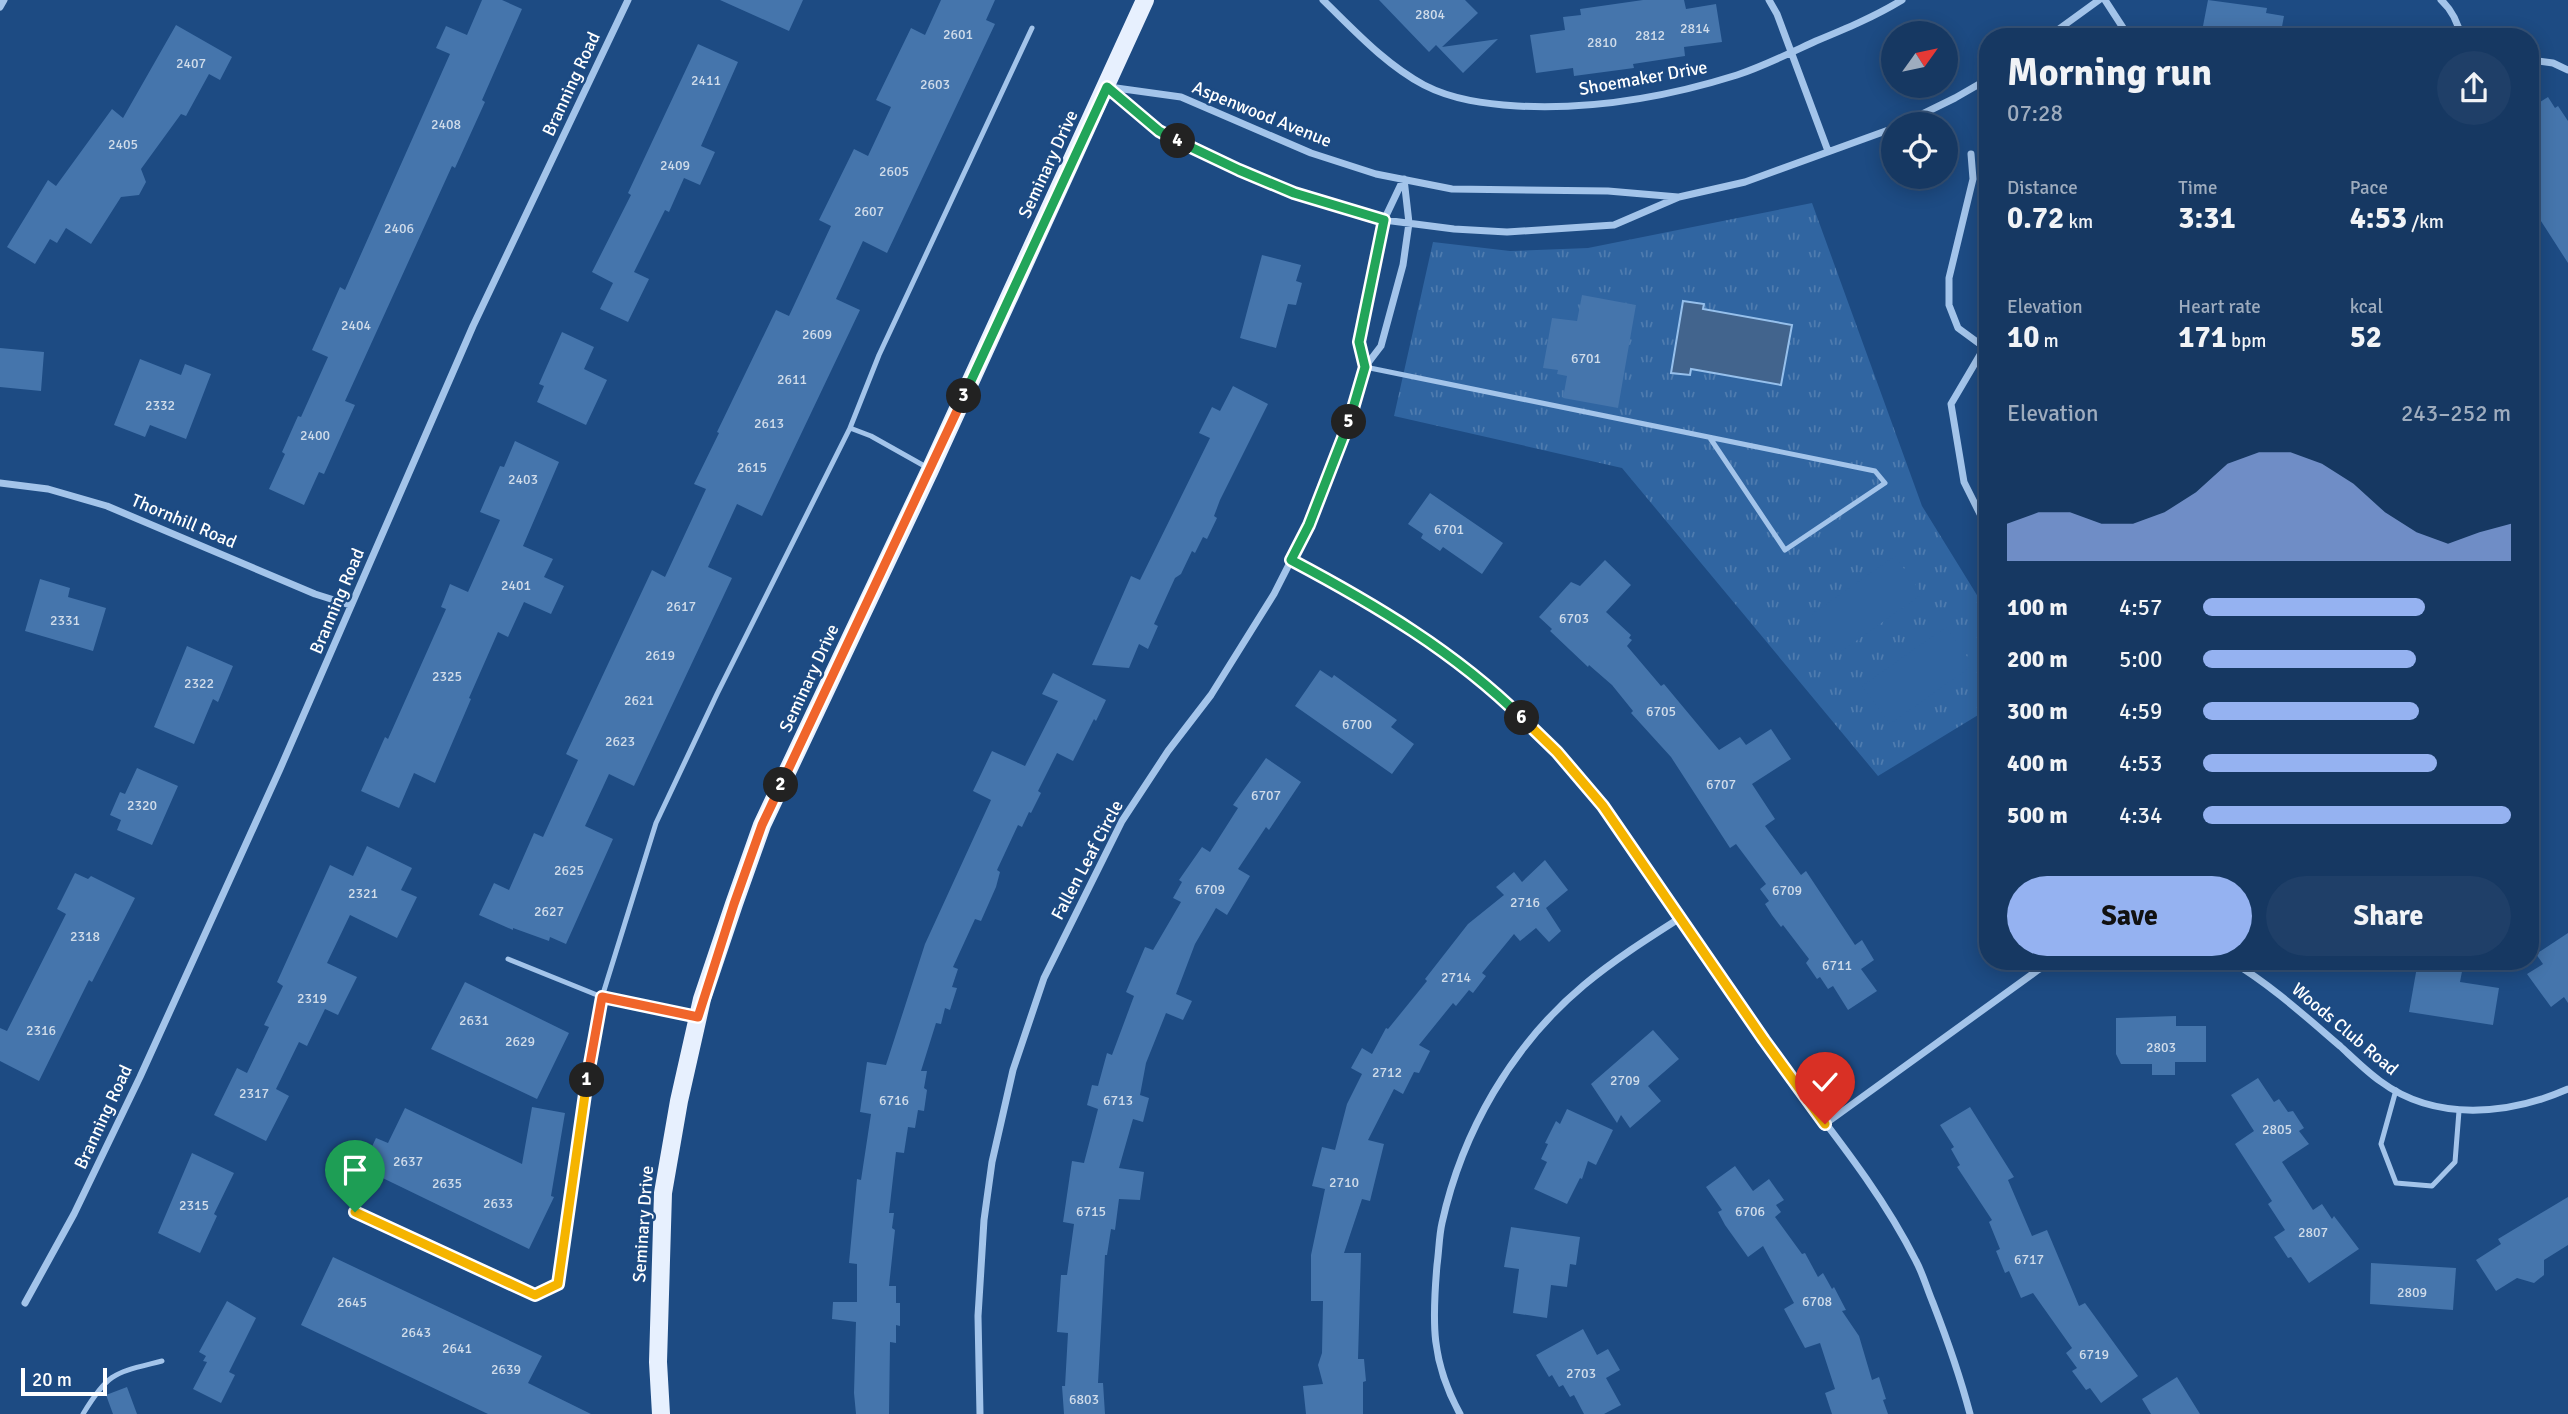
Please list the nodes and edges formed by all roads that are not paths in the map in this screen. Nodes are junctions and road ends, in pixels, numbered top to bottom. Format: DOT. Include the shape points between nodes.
graph roads {
  1 [pos="4,0"];
  2 [pos="628,0"];
  3 [pos="1146,0"];
  4 [pos="1323,0"];
  5 [pos="1769,0"];
  6 [pos="1902,0"];
  7 [pos="2098,0"];
  8 [pos="2105,0"];
  9 [pos="2441,0"];
  10 [pos="0,7"];
  11 [pos="1032,28"];
  12 [pos="2060,28"];
  13 [pos="2123,28"];
  14 [pos="2458,28"];
  15 [pos="1791,52"];
  16 [pos="2539,61"];
  17 [pos="2568,70"];
  18 [pos="1979,84"];
  19 [pos="1107,87"];
  20 [pos="1926,112"];
  21 [pos="1881,133"];
  22 [pos="1828,151"];
  23 [pos="1972,154"];
  24 [pos="1404,179"];
  25 [pos="1679,197"];
  26 [pos="1384,220"];
  27 [pos="1409,223"];
  28 [pos="1979,344"];
  29 [pos="1979,360"];
  30 [pos="1365,367"];
  31 [pos="850,428"];
  32 [pos="1710,438"];
  33 [pos="930,470"];
  34 [pos="0,483"];
  35 [pos="1979,512"];
  36 [pos="1291,560"];
  37 [pos="350,605"];
  38 [pos="1680,918"];
  39 [pos="508,959"];
  40 [pos="2038,970"];
  41 [pos="2246,970"];
  42 [pos="602,997"];
  43 [pos="698,1017"];
  44 [pos="2568,1089"];
  45 [pos="2396,1090"];
  46 [pos="2459,1111"];
  47 [pos="1825,1124"];
  48 [pos="355,1212"];
  49 [pos="25,1303"];
  50 [pos="162,1361"];
  51 [pos="83,1414"];
  52 [pos="661,1414"];
  53 [pos="979,1414"];
  54 [pos="1460,1414"];
  55 [pos="1970,1414"];
  1 -- 10 [label="street"];
  2 -- 37 [label="street, Branning Road" via="473,326"];
  3 -- 19 [label="main road, Seminary Drive"];
  4 -- 15 [label="street, Shoemaker Drive" via="1391,65 1426,86 1493,104 1604,104 1690,88 1740,74"];
  5 -- 15 [label="street"];
  6 -- 15 [label="street, Shoemaker Drive"];
  7 -- 12 [label="street"];
  8 -- 13 [label="street"];
  9 -- 14 [label="street"];
  11 -- 31 [label="lane" via="879,355"];
  15 -- 22 [label="street"];
  16 -- 17 [label="street"];
  18 -- 20 [label="street"];
  19 -- 24 [label="street, Aspenwood Avenue" via="1181,97 1311,153"];
  19 -- 26 [label="street, Aspenwood Avenue" via="1159,131 1239,170 1294,193"];
  19 -- 33 [label="main road, Seminary Drive"];
  21 -- 22 [label="street, Aspenwood Avenue"];
  22 -- 25 [label="street, Aspenwood Avenue" via="1745,182"];
  23 -- 28 [label="street" via="1973,179 1949,278 1949,305 1958,328"];
  24 -- 25 [label="street, Aspenwood Avenue" via="1452,189"];
  24 -- 26 [label="street, Fallen Leaf Circle"];
  24 -- 27 [label="street, Fallen Leaf Circle"];
  25 -- 27 [label="street, Aspenwood Avenue" via="1614,225 1507,232"];
  26 -- 27 [label="street, Aspenwood Avenue"];
  26 -- 30 [label="street, Fallen Leaf Circle" via="1359,342"];
  27 -- 30 [label="street, Fallen Leaf Circle" via="1381,346"];
  29 -- 35 [label="street" via="1951,404 1964,482"];
  30 -- 32 [label="lane"];
  30 -- 36 [label="street, Fallen Leaf Circle" via="1349,422"];
  31 -- 33 [label="lane"];
  31 -- 42 [label="lane" via="656,822"];
  32 -- 32 [label="lane" via="1875,471 1885,484 1785,550"];
  33 -- 43 [label="main road, Seminary Drive" via="762,825"];
  34 -- 37 [label="street, Thornhill Road" via="48,489 107,506"];
  36 -- 38 [label="street" via="1398,621 1507,703 1603,806"];
  36 -- 53 [label="street, Fallen Leaf Circle" via="1211,695 1122,821 1045,978 1013,1070 992,1162 978,1316"];
  37 -- 49 [label="street, Branning Road" via="281,769 74,1214"];
  38 -- 47 [label="street"];
  38 -- 54 [label="street" via="1610,964 1556,1010 1502,1077 1479,1118 1441,1224 1433,1315 1437,1359"];
  39 -- 42 [label="lane"];
  40 -- 47 [label="street"];
  41 -- 45 [label="street, Woods Club Road"];
  42 -- 43 [label="lane"];
  42 -- 48 [label="lane" via="558,1284 535,1295"];
  43 -- 52 [label="main road, Seminary Drive" via="663,1193"];
  44 -- 46 [label="street, Woods Club Road" via="2522,1106"];
  45 -- 46 [label="street, Woods Club Road"];
  45 -- 46 [label="lane" via="2381,1144 2396,1183 2432,1186 2455,1161"];
  47 -- 55 [label="street" via="1894,1220 1917,1263 1957,1365"];
  50 -- 51 [label="lane" via="117,1373 99,1387"];
}
